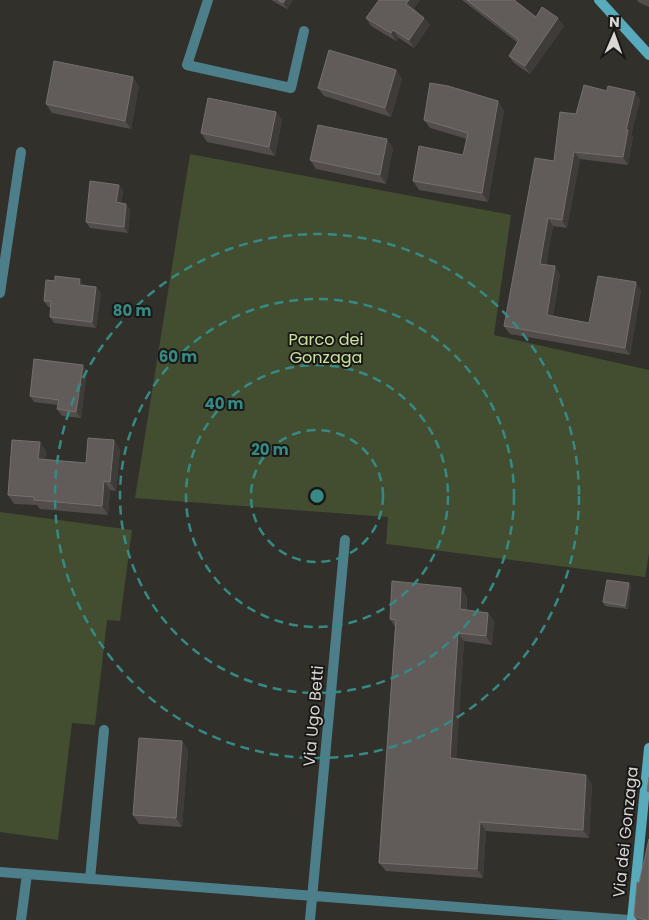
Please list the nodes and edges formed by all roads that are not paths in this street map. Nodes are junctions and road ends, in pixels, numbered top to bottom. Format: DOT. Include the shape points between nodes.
graph roads {
  1 [pos="208,0"];
  2 [pos="599,0"];
  3 [pos="304,32"];
  4 [pos="649,56"];
  5 [pos="21,152"];
  6 [pos="0,293"];
  7 [pos="345,540"];
  8 [pos="104,730"];
  9 [pos="649,748"];
  10 [pos="0,872"];
  11 [pos="27,874"];
  12 [pos="90,879"];
  13 [pos="312,896"];
  14 [pos="21,920"];
  15 [pos="310,920"];
  16 [pos="630,920"];
  1 -- 3 [label="street" via="187,65 292,88"];
  2 -- 4 [label="main road"];
  5 -- 6 [label="street"];
  7 -- 13 [label="street, Via Ugo Betti"];
  8 -- 12 [label="street"];
  9 -- 16 [label="main road, Via dei Gonzaga"];
  10 -- 11 [label="street"];
  11 -- 12 [label="street"];
  11 -- 14 [label="street"];
  12 -- 13 [label="street"];
  13 -- 15 [label="street, Via Ugo Betti"];
  13 -- 16 [label="street"];
}
